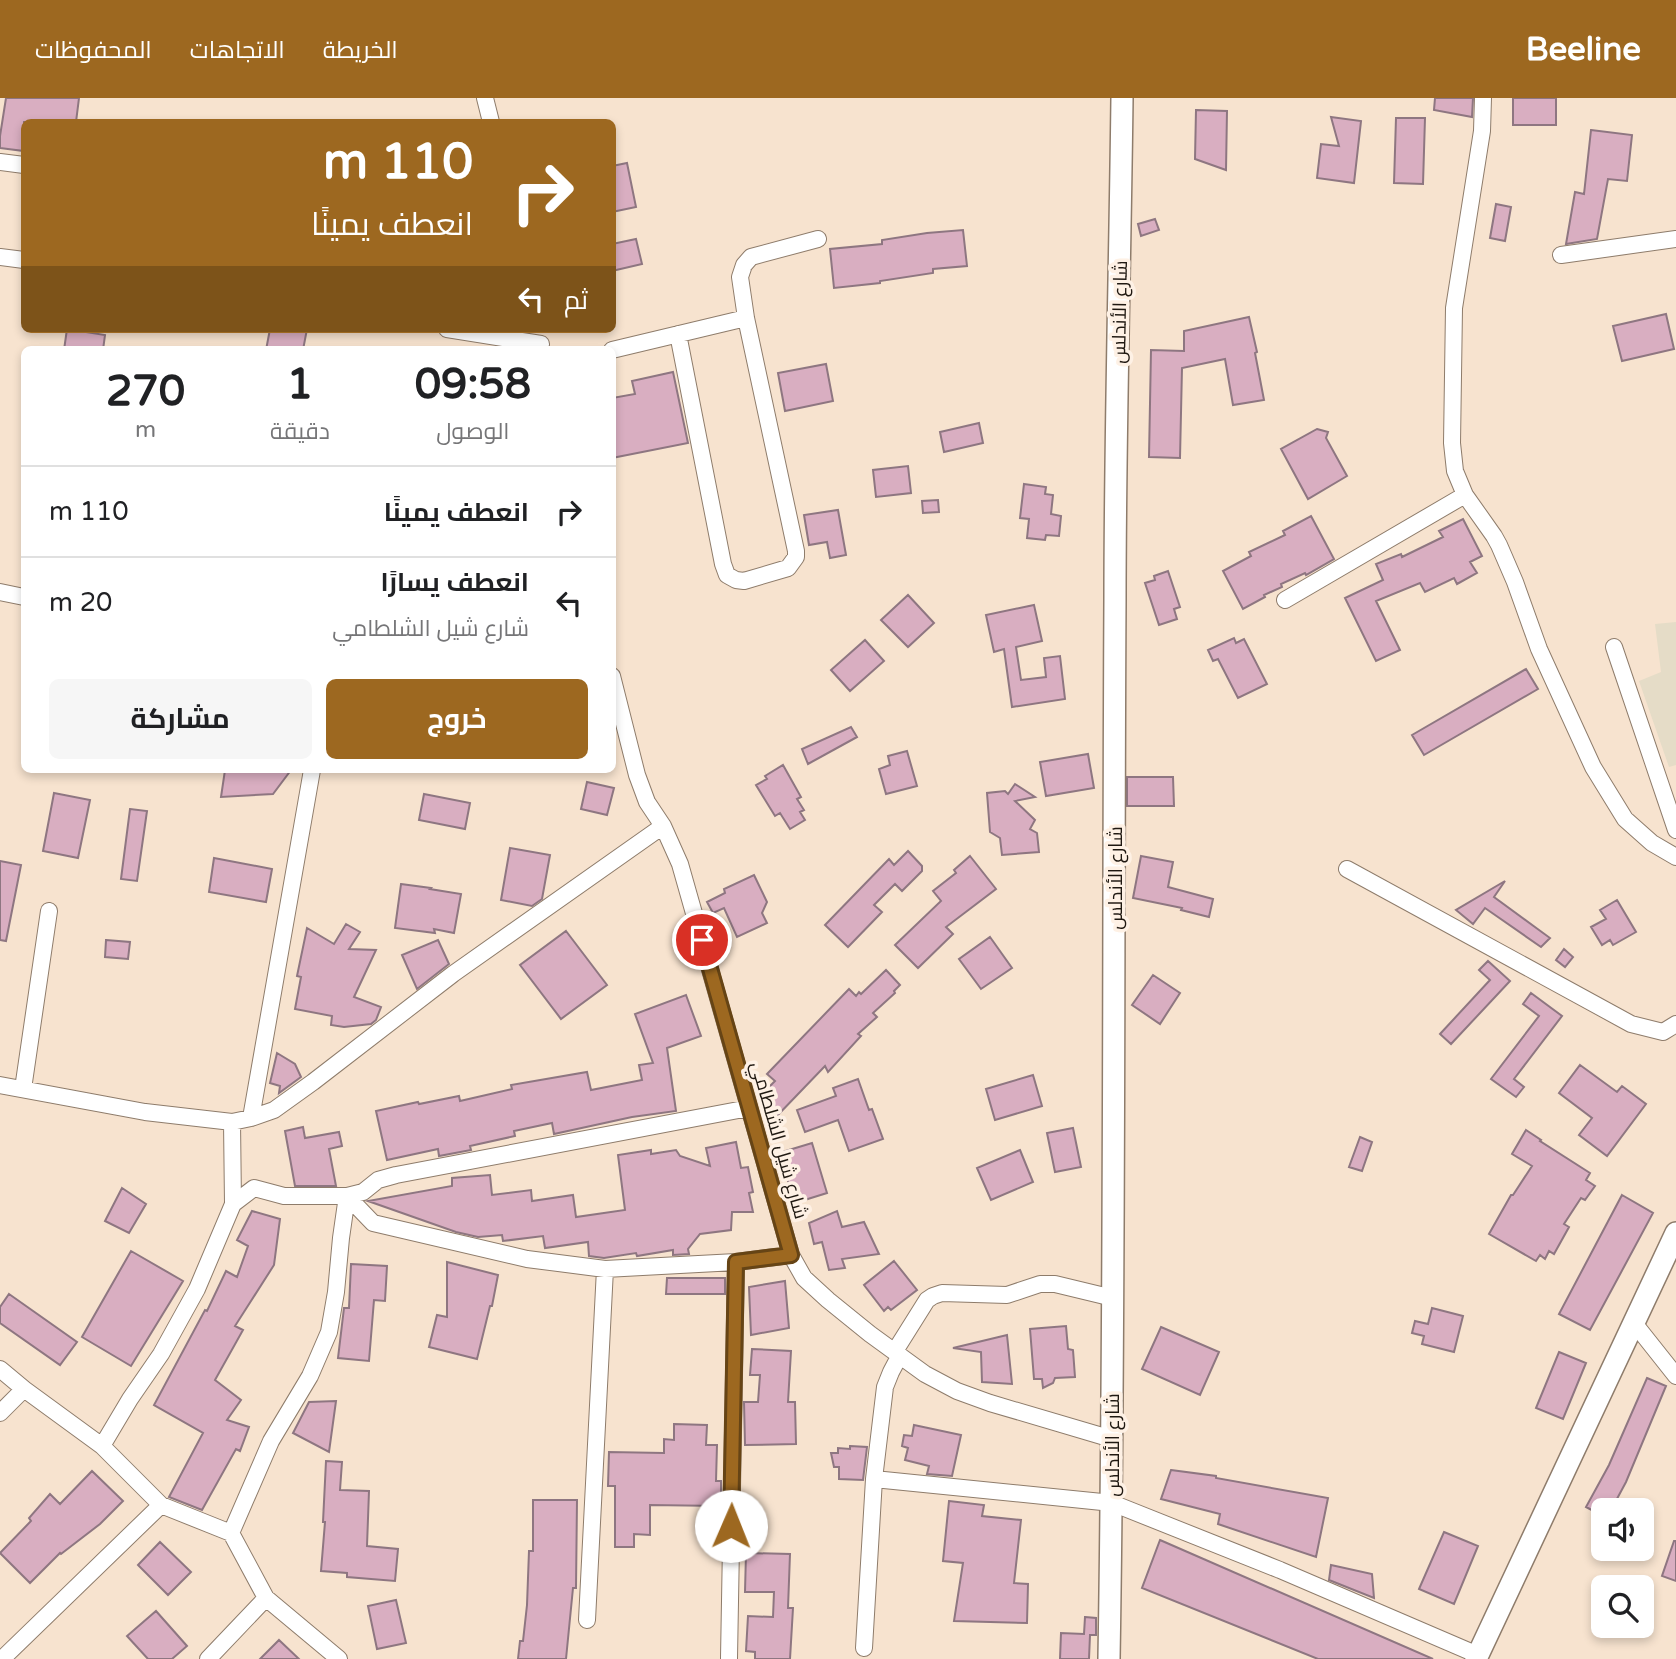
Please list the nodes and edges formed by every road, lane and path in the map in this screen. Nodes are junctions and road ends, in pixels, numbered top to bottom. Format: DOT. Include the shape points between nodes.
graph roads {
  1 [pos="485,98"];
  2 [pos="1122,98"];
  3 [pos="1483,98"];
  4 [pos="490,119"];
  5 [pos="0,162"];
  6 [pos="21,165"];
  7 [pos="818,239"];
  8 [pos="1676,239"];
  9 [pos="1561,255"];
  10 [pos="0,257"];
  11 [pos="21,260"];
  12 [pos="746,318"];
  13 [pos="478,333"];
  14 [pos="678,334"];
  15 [pos="540,341"];
  16 [pos="616,349"];
  17 [pos="1465,495"];
  18 [pos="0,592"];
  19 [pos="21,596"];
  20 [pos="1285,600"];
  21 [pos="1614,648"];
  22 [pos="616,706"];
  23 [pos="311,773"];
  24 [pos="663,826"];
  25 [pos="1676,830"];
  26 [pos="1676,857"];
  27 [pos="1347,869"];
  28 [pos="49,911"];
  29 [pos="1676,1024"];
  30 [pos="0,1085"];
  31 [pos="23,1089"];
  32 [pos="749,1108"];
  33 [pos="251,1118"];
  34 [pos="232,1122"];
  35 [pos="347,1196"];
  36 [pos="233,1204"];
  37 [pos="1676,1233"];
  38 [pos="791,1255"];
  39 [pos="736,1262"];
  40 [pos="605,1269"];
  41 [pos="1113,1298"];
  42 [pos="1634,1323"];
  43 [pos="898,1353"];
  44 [pos="0,1369"];
  45 [pos="1676,1376"];
  46 [pos="24,1389"];
  47 [pos="0,1413"];
  48 [pos="1112,1439"];
  49 [pos="102,1446"];
  50 [pos="874,1479"];
  51 [pos="1112,1503"];
  52 [pos="161,1505"];
  53 [pos="231,1533"];
  54 [pos="266,1598"];
  55 [pos="587,1620"];
  56 [pos="864,1648"];
  57 [pos="1477,1657"];
  58 [pos="729,1658"];
  59 [pos="2,1659"];
  60 [pos="208,1659"];
  61 [pos="339,1659"];
  62 [pos="1110,1659"];
  1 -- 4 [label="street"];
  2 -- 41 [label="main road, شارع الأندلس"];
  3 -- 17 [label="street" via="1453,324 1452,460"];
  5 -- 6 [label="street"];
  7 -- 12 [label="street" via="751,257 740,277"];
  8 -- 9 [label="street"];
  10 -- 11 [label="street"];
  12 -- 14 [label="street"];
  12 -- 14 [label="street" via="796,557 788,568 744,581 727,575 723,564"];
  13 -- 15 [label="street"];
  14 -- 16 [label="street"];
  17 -- 20 [label="street"];
  17 -- 26 [label="street" via="1499,545 1539,649 1593,767 1625,819"];
  18 -- 19 [label="street"];
  21 -- 25 [label="street"];
  22 -- 24 [label="street, شارع شيل الشلطامي" via="636,775"];
  23 -- 33 [label="street"];
  24 -- 32 [label="street, شارع شيل الشلطامي" via="680,864"];
  24 -- 33 [label="street" via="453,974 277,1108"];
  27 -- 29 [label="street" via="1631,1024 1663,1032"];
  28 -- 31 [label="street"];
  30 -- 31 [label="street"];
  31 -- 34 [label="street" via="145,1112"];
  32 -- 35 [label="street" via="396,1175"];
  32 -- 38 [label="street, شارع شيل الشلطامي"];
  33 -- 34 [label="street"];
  34 -- 36 [label="street"];
  35 -- 36 [label="street" via="284,1196 254,1188"];
  35 -- 40 [label="street" via="373,1223 527,1259"];
  35 -- 53 [label="street" via="329,1332 310,1376 271,1441"];
  36 -- 49 [label="street" via="197,1289"];
  37 -- 42 [label="main road"];
  38 -- 39 [label="street"];
  38 -- 43 [label="street, شارع شيل الشلطامي" via="804,1278"];
  39 -- 40 [label="street"];
  39 -- 58 [label="street"];
  40 -- 55 [label="street"];
  41 -- 43 [label="street" via="1055,1284 1007,1295 942,1293 927,1300"];
  41 -- 48 [label="main road, شارع الأندلس"];
  42 -- 45 [label="street"];
  42 -- 57 [label="main road"];
  43 -- 48 [label="street, شارع شيل الشلطامي" via="957,1391"];
  43 -- 50 [label="street" via="885,1388"];
  44 -- 46 [label="street"];
  46 -- 47 [label="street"];
  46 -- 49 [label="street"];
  48 -- 51 [label="main road, شارع الأندلس"];
  49 -- 52 [label="street"];
  50 -- 51 [label="street"];
  50 -- 56 [label="street"];
  51 -- 57 [label="street" via="1280,1570"];
  51 -- 62 [label="main road, شارع الأندلس"];
  52 -- 53 [label="street"];
  52 -- 59 [label="street"];
  53 -- 54 [label="street"];
  54 -- 60 [label="street"];
  54 -- 61 [label="street"];
}
